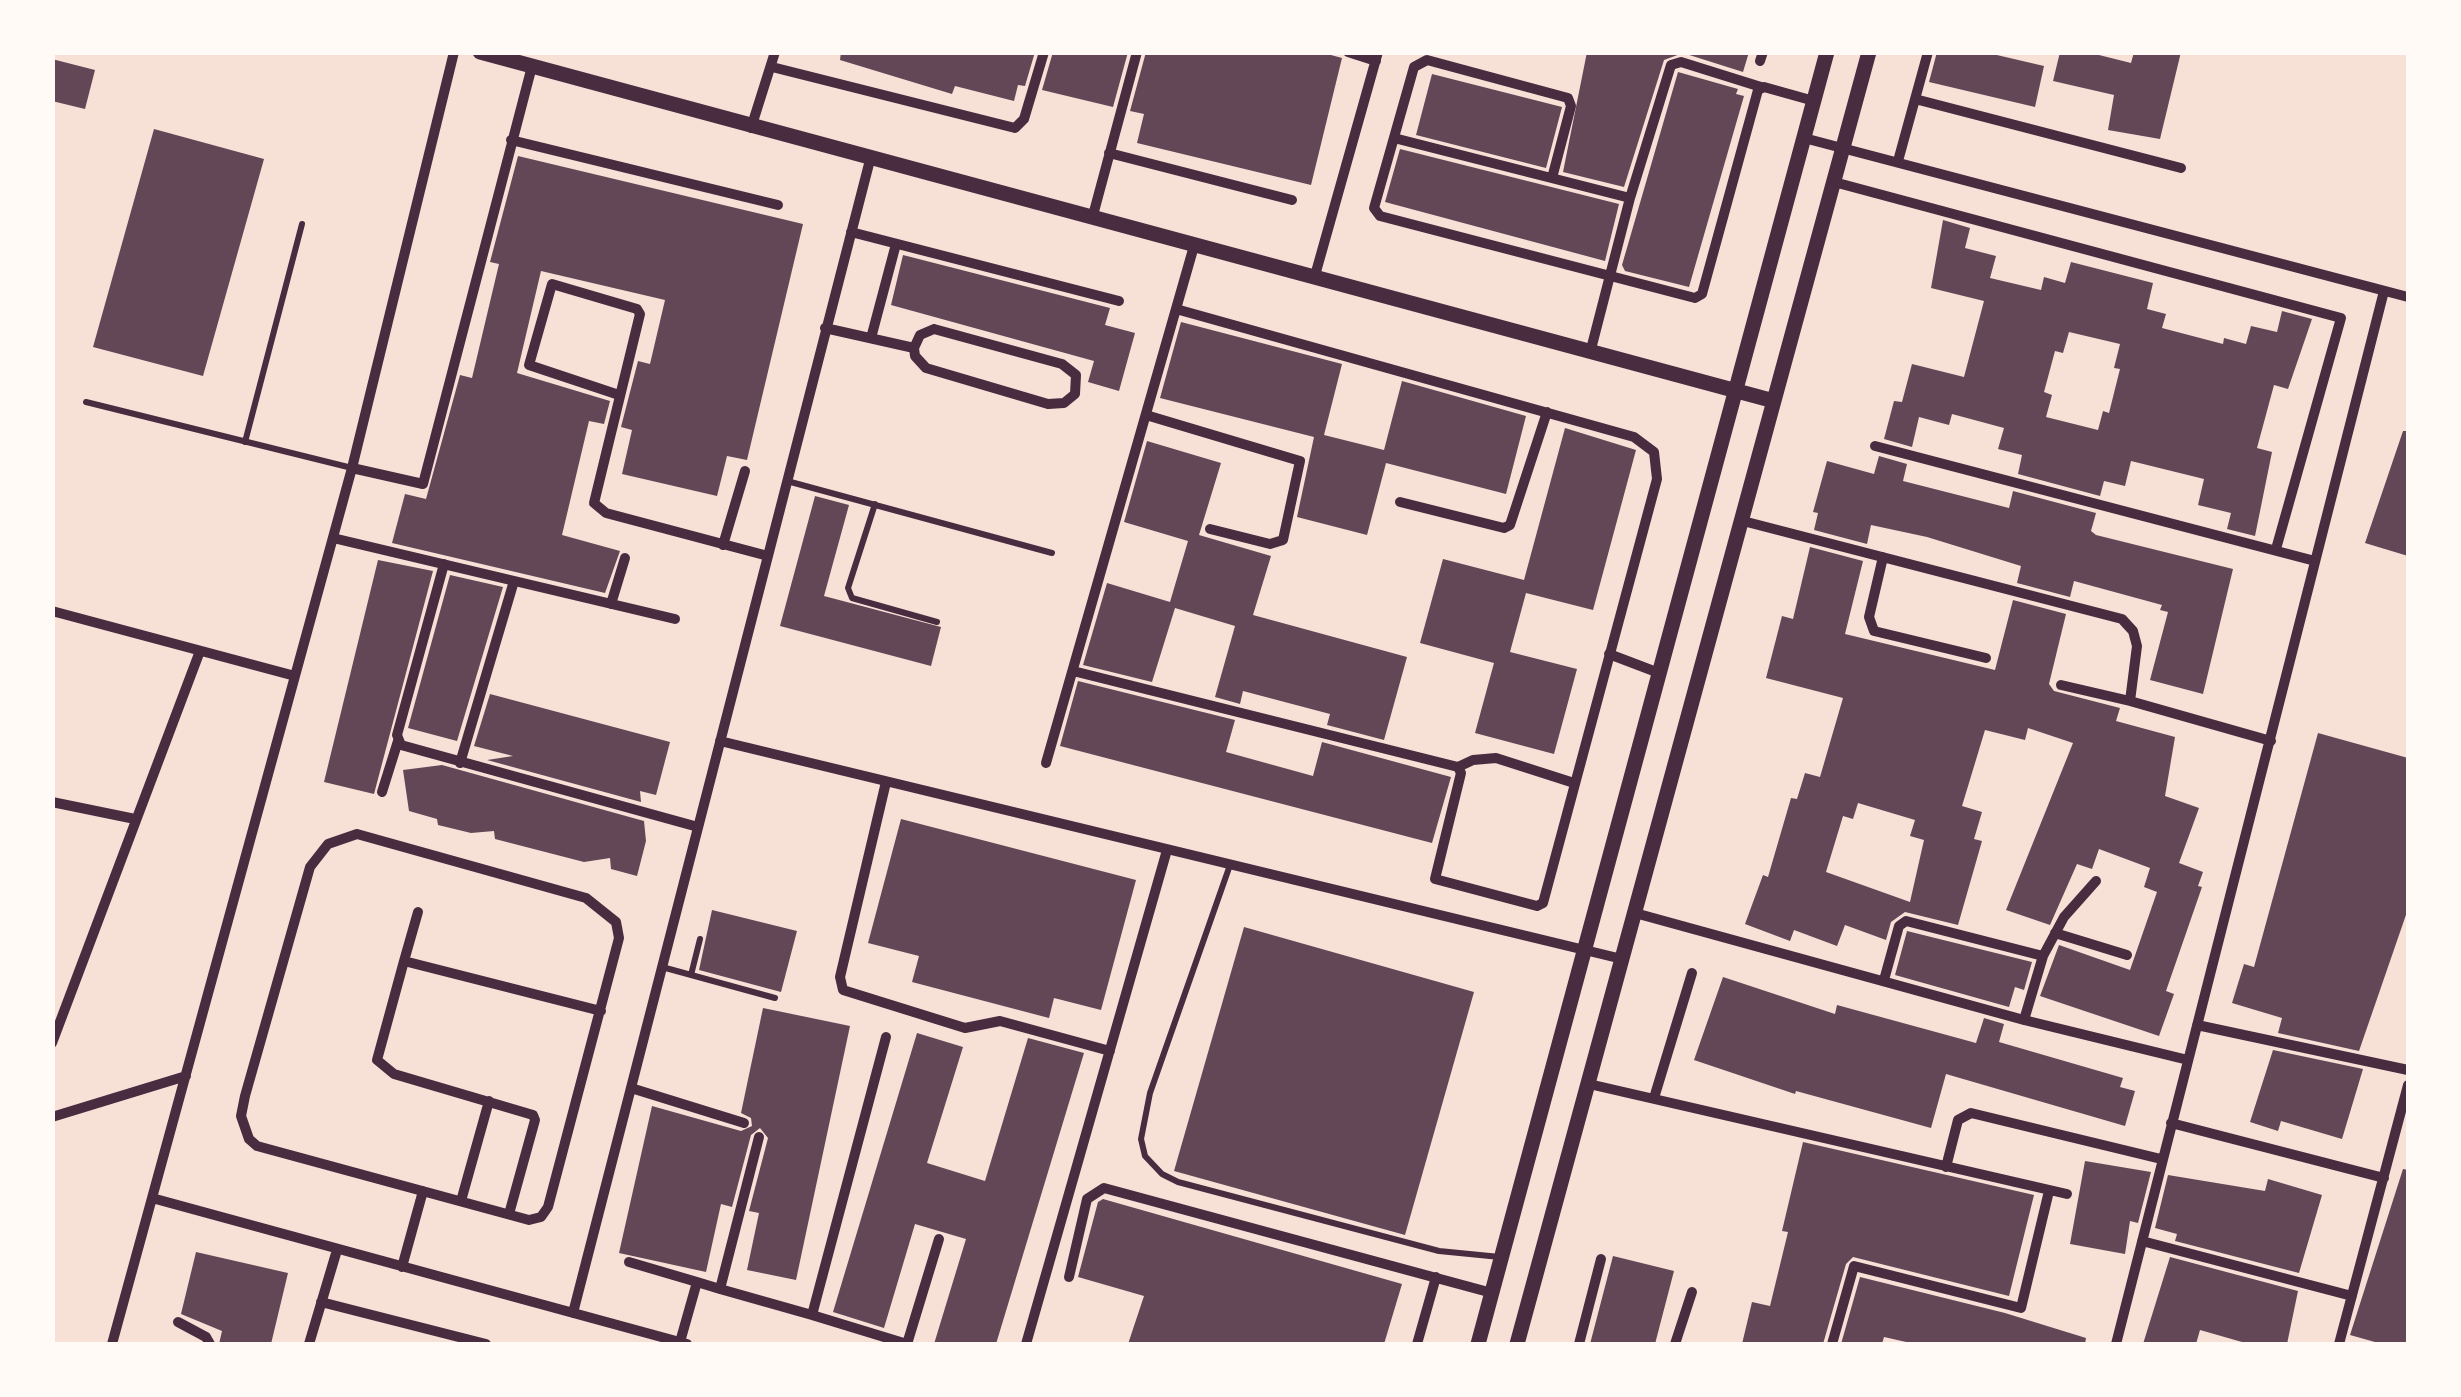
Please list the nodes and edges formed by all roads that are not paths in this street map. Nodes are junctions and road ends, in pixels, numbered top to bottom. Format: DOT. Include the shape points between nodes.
graph roads {
  1 [pos="454,52"];
  2 [pos="480,52"];
  3 [pos="1044,52"];
  4 [pos="1137,52"];
  5 [pos="1348,52"];
  6 [pos="1827,52"];
  7 [pos="1869,52"];
  8 [pos="1928,52"];
  9 [pos="772,53"];
  10 [pos="1377,56"];
  11 [pos="772,67"];
  12 [pos="531,70"];
  13 [pos="1761,88"];
  14 [pos="1915,99"];
  15 [pos="1814,101"];
  16 [pos="751,129"];
  17 [pos="1394,138"];
  18 [pos="1804,138"];
  19 [pos="511,140"];
  20 [pos="1843,148"];
  21 [pos="1108,153"];
  22 [pos="870,160"];
  23 [pos="1898,161"];
  24 [pos="2181,168"];
  25 [pos="1552,178"];
  26 [pos="1834,182"];
  27 [pos="1630,198"];
  28 [pos="1292,200"];
  29 [pos="778,206"];
  30 [pos="1092,219"];
  31 [pos="302,224"];
  32 [pos="850,232"];
  33 [pos="896,244"];
  34 [pos="1194,246"];
  35 [pos="1610,277"];
  36 [pos="1314,279"];
  37 [pos="2384,291"];
  38 [pos="2408,298"];
  39 [pos="1119,301"];
  40 [pos="1176,309"];
  41 [pos="825,328"];
  42 [pos="871,338"];
  43 [pos="914,348"];
  44 [pos="1590,353"];
  45 [pos="1736,391"];
  46 [pos="619,394"];
  47 [pos="1774,401"];
  48 [pos="86,402"];
  49 [pos="1547,412"];
  50 [pos="1146,415"];
  51 [pos="246,442"];
  52 [pos="1876,446"];
  53 [pos="352,468"];
  54 [pos="745,471"];
  55 [pos="786,481"];
  56 [pos="1400,502"];
  57 [pos="876,504"];
  58 [pos="1744,522"];
  59 [pos="1210,529"];
  60 [pos="333,538"];
  61 [pos="722,545"];
  62 [pos="2276,549"];
  63 [pos="1052,553"];
  64 [pos="768,556"];
  65 [pos="1884,556"];
  66 [pos="625,558"];
  67 [pos="2315,560"];
  68 [pos="444,564"];
  69 [pos="514,581"];
  70 [pos="611,604"];
  71 [pos="52,611"];
  72 [pos="675,618"];
  73 [pos="936,622"];
  74 [pos="200,650"];
  75 [pos="1609,654"];
  76 [pos="1986,658"];
  77 [pos="1073,671"];
  78 [pos="1659,673"];
  79 [pos="295,676"];
  80 [pos="2061,685"];
  81 [pos="2130,702"];
  82 [pos="398,741"];
  83 [pos="720,741"];
  84 [pos="2271,742"];
  85 [pos="460,762"];
  86 [pos="1046,763"];
  87 [pos="1458,767"];
  88 [pos="886,782"];
  89 [pos="1574,783"];
  90 [pos="382,792"];
  91 [pos="52,802"];
  92 [pos="135,819"];
  93 [pos="698,828"];
  94 [pos="1167,850"];
  95 [pos="1230,865"];
  96 [pos="2096,882"];
  97 [pos="418,912"];
  98 [pos="1635,913"];
  99 [pos="2055,933"];
  100 [pos="700,939"];
  101 [pos="1584,951"];
  102 [pos="2127,955"];
  103 [pos="2043,956"];
  104 [pos="1622,959"];
  105 [pos="404,962"];
  106 [pos="662,967"];
  107 [pos="1692,972"];
  108 [pos="692,974"];
  109 [pos="1884,980"];
  110 [pos="775,998"];
  111 [pos="600,1011"];
  112 [pos="2024,1020"];
  113 [pos="2197,1025"];
  114 [pos="886,1037"];
  115 [pos="52,1043"];
  116 [pos="1110,1051"];
  117 [pos="2188,1060"];
  118 [pos="2408,1070"];
  119 [pos="186,1076"];
  120 [pos="1588,1084"];
  121 [pos="2408,1085"];
  122 [pos="631,1088"];
  123 [pos="1654,1098"];
  124 [pos="489,1101"];
  125 [pos="52,1117"];
  126 [pos="744,1123"];
  127 [pos="2171,1123"];
  128 [pos="759,1137"];
  129 [pos="2162,1159"];
  130 [pos="1946,1167"];
  131 [pos="2384,1178"];
  132 [pos="422,1191"];
  133 [pos="2049,1192"];
  134 [pos="2067,1194"];
  135 [pos="152,1198"];
  136 [pos="462,1201"];
  137 [pos="510,1214"];
  138 [pos="939,1240"];
  139 [pos="2142,1241"];
  140 [pos="338,1250"];
  141 [pos="1502,1257"];
  142 [pos="1601,1259"];
  143 [pos="630,1262"];
  144 [pos="402,1268"];
  145 [pos="1069,1277"];
  146 [pos="1436,1277"];
  147 [pos="698,1282"];
  148 [pos="720,1289"];
  149 [pos="1492,1292"];
  150 [pos="1692,1292"];
  151 [pos="2352,1296"];
  152 [pos="322,1302"];
  153 [pos="573,1314"];
  154 [pos="812,1316"];
  155 [pos="178,1322"];
  156 [pos="662,1341"];
  157 [pos="112,1344"];
  158 [pos="210,1344"];
  159 [pos="309,1344"];
  160 [pos="486,1344"];
  161 [pos="684,1344"];
  162 [pos="1026,1344"];
  163 [pos="1416,1344"];
  164 [pos="1478,1344"];
  165 [pos="1518,1344"];
  166 [pos="1579,1344"];
  167 [pos="1675,1344"];
  168 [pos="1832,1344"];
  169 [pos="2116,1344"];
  170 [pos="2339,1344"];
  1 -- 53 [label="street"];
  2 -- 12 [label="street"];
  3 -- 11 [label="street" via="1016,128"];
  4 -- 21 [label="street"];
  5 -- 10 [label="street"];
  6 -- 15 [label="street"];
  7 -- 20 [label="street"];
  8 -- 14 [label="street"];
  9 -- 11 [label="street"];
  10 -- 36 [label="street"];
  11 -- 16 [label="street"];
  12 -- 16 [label="street"];
  12 -- 19 [label="street"];
  13 -- 15 [label="street"];
  13 -- 27 [label="street" via="1671,64"];
  13 -- 35 [label="street" via="1702,294 1689,298"];
  14 -- 23 [label="street"];
  14 -- 24 [label="street"];
  15 -- 18 [label="street"];
  16 -- 22 [label="street"];
  17 -- 25 [label="street"];
  17 -- 25 [label="street" via="1414,66 1426,60 1568,98"];
  17 -- 35 [label="street" via="1374,208 1380,216"];
  18 -- 20 [label="street"];
  18 -- 45 [label="street"];
  19 -- 29 [label="street"];
  19 -- 53 [label="street" via="423,484"];
  20 -- 23 [label="street"];
  20 -- 26 [label="street"];
  21 -- 28 [label="street"];
  21 -- 30 [label="street"];
  22 -- 30 [label="street"];
  22 -- 32 [label="street"];
  23 -- 37 [label="street"];
  25 -- 27 [label="street"];
  26 -- 47 [label="street"];
  26 -- 62 [label="street" via="2341,318"];
  27 -- 35 [label="street"];
  30 -- 34 [label="street"];
  31 -- 51 [label="lane"];
  32 -- 33 [label="street"];
  32 -- 41 [label="street"];
  33 -- 39 [label="street"];
  33 -- 42 [label="street"];
  34 -- 36 [label="street"];
  34 -- 40 [label="street"];
  35 -- 44 [label="street"];
  36 -- 44 [label="street"];
  37 -- 38 [label="street"];
  37 -- 67 [label="street"];
  40 -- 49 [label="street"];
  40 -- 50 [label="street"];
  41 -- 42 [label="street"];
  41 -- 55 [label="street"];
  42 -- 43 [label="street"];
  43 -- 43 [label="street" via="920,335 942,330 1062,364 1078,384 1071,400 1048,404 926,368"];
  44 -- 45 [label="street"];
  45 -- 47 [label="street"];
  45 -- 78 [label="street"];
  46 -- 46 [label="street" via="639,310 552,284 531,368"];
  46 -- 61 [label="street" via="594,503 606,513"];
  47 -- 58 [label="street"];
  48 -- 51 [label="lane"];
  49 -- 56 [label="street" via="1510,526"];
  49 -- 75 [label="street" via="1643,440 1658,462"];
  50 -- 59 [label="street" via="1300,461 1283,540 1270,544"];
  50 -- 77 [label="street"];
  51 -- 53 [label="lane"];
  52 -- 62 [label="street"];
  53 -- 60 [label="street"];
  54 -- 61 [label="street"];
  55 -- 57 [label="lane"];
  55 -- 64 [label="street"];
  57 -- 63 [label="lane"];
  57 -- 73 [label="lane" via="848,588 852,598"];
  58 -- 65 [label="street"];
  58 -- 98 [label="street"];
  60 -- 68 [label="street"];
  60 -- 79 [label="street"];
  61 -- 64 [label="street"];
  62 -- 67 [label="street"];
  64 -- 83 [label="street"];
  65 -- 76 [label="street" via="1869,618 1874,631"];
  65 -- 81 [label="street" via="2122,619 2137,646"];
  66 -- 70 [label="street"];
  67 -- 84 [label="street"];
  68 -- 69 [label="street"];
  68 -- 82 [label="street"];
  69 -- 70 [label="street"];
  69 -- 85 [label="street"];
  70 -- 72 [label="street"];
  71 -- 74 [label="street"];
  74 -- 79 [label="street"];
  74 -- 92 [label="street"];
  75 -- 78 [label="street"];
  75 -- 89 [label="street"];
  77 -- 86 [label="street"];
  77 -- 87 [label="street"];
  78 -- 101 [label="street"];
  79 -- 119 [label="street"];
  80 -- 81 [label="street"];
  81 -- 84 [label="street"];
  82 -- 85 [label="street"];
  82 -- 90 [label="street"];
  83 -- 88 [label="street"];
  83 -- 93 [label="street"];
  84 -- 113 [label="street"];
  85 -- 93 [label="street"];
  87 -- 89 [label="street" via="1496,758"];
  87 -- 89 [label="street" via="1433,876 1537,906"];
  88 -- 94 [label="street"];
  88 -- 116 [label="street" via="840,977 843,990 966,1028 1000,1021"];
  91 -- 92 [label="street"];
  92 -- 115 [label="street"];
  93 -- 106 [label="street"];
  94 -- 95 [label="street"];
  94 -- 116 [label="street"];
  95 -- 101 [label="street"];
  95 -- 141 [label="lane" via="1150,1093 1141,1139 1145,1156 1178,1182 1439,1251"];
  96 -- 99 [label="street"];
  97 -- 105 [label="street"];
  98 -- 104 [label="street"];
  98 -- 109 [label="street"];
  99 -- 102 [label="street"];
  99 -- 103 [label="street"];
  100 -- 108 [label="lane"];
  101 -- 104 [label="street"];
  101 -- 141 [label="street"];
  103 -- 109 [label="street" via="1906,921"];
  103 -- 112 [label="street"];
  104 -- 120 [label="street"];
  105 -- 111 [label="street"];
  105 -- 124 [label="street" via="380,1066"];
  106 -- 108 [label="lane"];
  106 -- 122 [label="street"];
  107 -- 123 [label="street"];
  108 -- 110 [label="lane"];
  109 -- 112 [label="street"];
  111 -- 132 [label="street" via="620,938 616,922 596,902 356,834 318,852 245,1096 244,1129 257,1146"];
  111 -- 137 [label="street" via="548,1208 529,1220"];
  112 -- 117 [label="street"];
  113 -- 117 [label="street"];
  113 -- 118 [label="street"];
  114 -- 154 [label="street"];
  116 -- 162 [label="street"];
  117 -- 127 [label="street"];
  119 -- 125 [label="street"];
  119 -- 135 [label="street"];
  120 -- 123 [label="street"];
  120 -- 165 [label="street"];
  121 -- 131 [label="street"];
  122 -- 126 [label="street"];
  122 -- 153 [label="street"];
  123 -- 130 [label="street"];
  124 -- 136 [label="street"];
  124 -- 137 [label="street" via="536,1120"];
  127 -- 129 [label="street"];
  127 -- 131 [label="street"];
  128 -- 148 [label="street"];
  129 -- 130 [label="street" via="1971,1113 1958,1120"];
  129 -- 139 [label="street"];
  130 -- 133 [label="street"];
  131 -- 151 [label="street"];
  132 -- 136 [label="street"];
  132 -- 144 [label="street"];
  133 -- 134 [label="street"];
  133 -- 168 [label="street" via="2021,1308 1854,1266"];
  135 -- 140 [label="street"];
  135 -- 157 [label="street"];
  136 -- 137 [label="street"];
  138 -- 154 [label="street" via="908,1344"];
  139 -- 151 [label="street"];
  139 -- 169 [label="street"];
  140 -- 144 [label="street"];
  140 -- 152 [label="street"];
  141 -- 149 [label="street"];
  142 -- 166 [label="street"];
  143 -- 147 [label="street"];
  144 -- 153 [label="street"];
  145 -- 146 [label="street" via="1087,1200 1104,1188"];
  146 -- 149 [label="street"];
  146 -- 163 [label="street"];
  147 -- 148 [label="street"];
  147 -- 161 [label="street"];
  148 -- 154 [label="street"];
  149 -- 164 [label="street"];
  150 -- 167 [label="street"];
  151 -- 170 [label="street"];
  152 -- 159 [label="street"];
  152 -- 160 [label="street"];
  153 -- 156 [label="street"];
  155 -- 158 [label="street"];
  156 -- 161 [label="street"];
}
